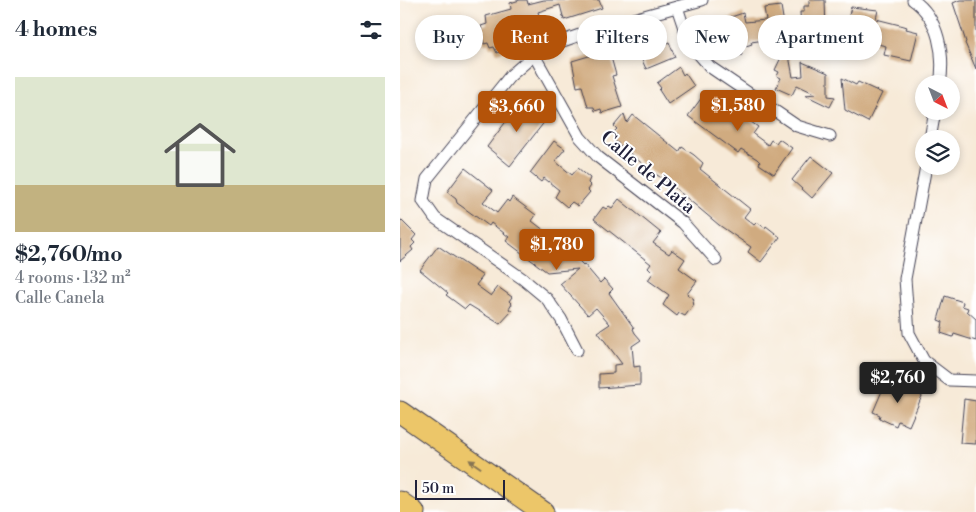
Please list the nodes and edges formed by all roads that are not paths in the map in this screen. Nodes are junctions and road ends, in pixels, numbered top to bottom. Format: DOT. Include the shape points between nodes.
graph roads {
  1 [pos="702,0"];
  2 [pos="914,0"];
  3 [pos="677,7"];
  4 [pos="567,40"];
  5 [pos="528,60"];
  6 [pos="537,60"];
  7 [pos="941,75"];
  8 [pos="830,136"];
  9 [pos="924,175"];
  10 [pos="716,260"];
  11 [pos="577,350"];
  12 [pos="976,381"];
  13 [pos="400,412"];
  14 [pos="400,502"];
  15 [pos="414,512"];
  16 [pos="543,512"];
  1 -- 3 [label="street"];
  2 -- 7 [label="street" via="923,7 939,37"];
  3 -- 4 [label="street"];
  3 -- 8 [label="street" via="689,43 710,67 797,126"];
  5 -- 11 [label="street" via="510,76 427,179 423,200 435,218 523,279 547,300"];
  6 -- 10 [label="street, Calle de Plata" via="580,137 598,157 683,223"];
  9 -- 12 [label="street" via="904,279 909,333 924,362 949,380"];
  16 -- 13 [label="highway, one-way"];
  14 -- 15 [label="highway"];
}
